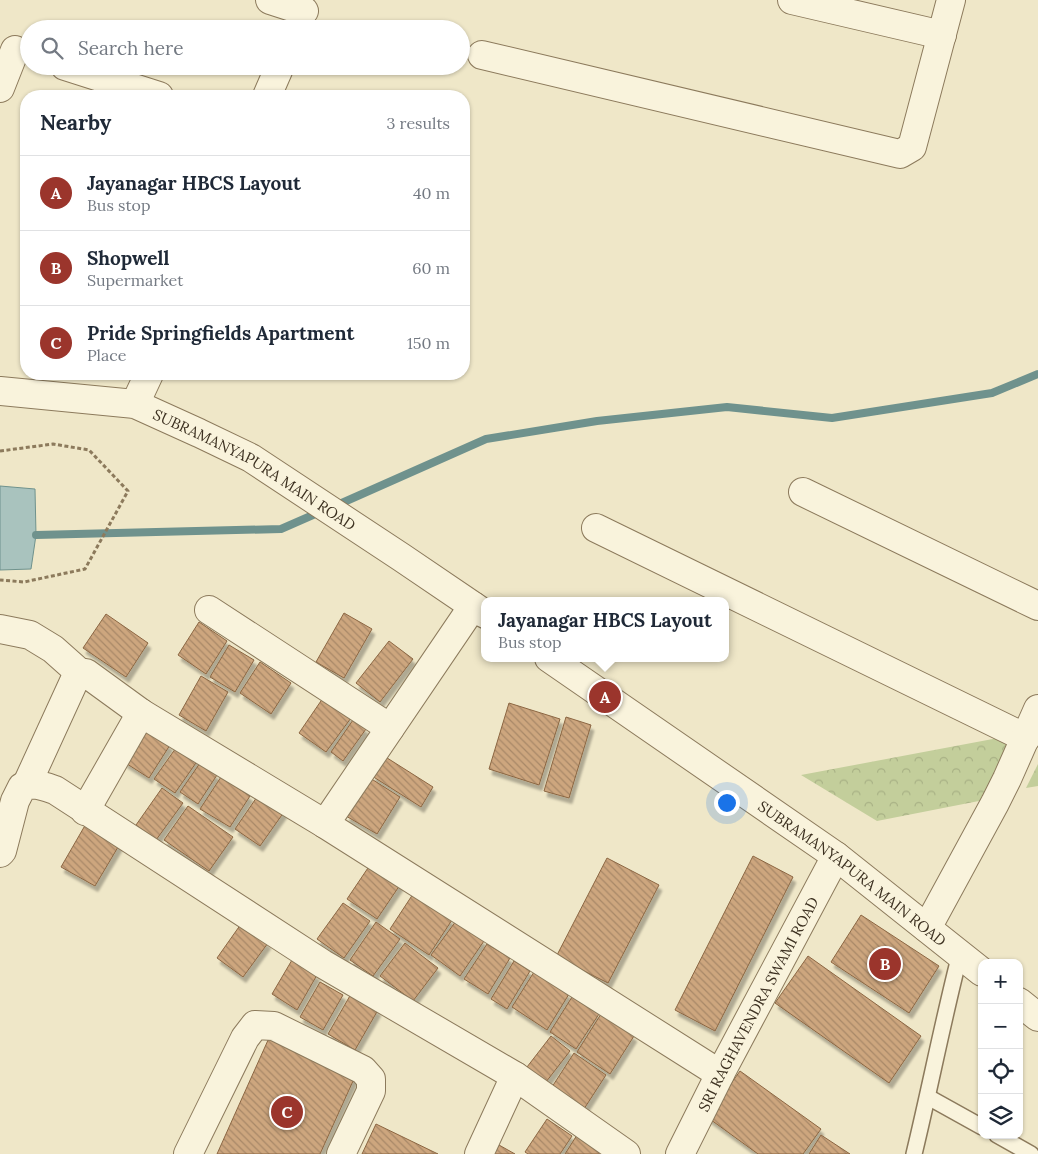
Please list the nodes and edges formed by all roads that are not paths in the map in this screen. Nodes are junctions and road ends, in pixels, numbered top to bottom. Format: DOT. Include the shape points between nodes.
graph roads {
  1 [pos="270,0"];
  2 [pos="792,0"];
  3 [pos="951,0"];
  4 [pos="303,13"];
  5 [pos="942,35"];
  6 [pos="15,50"];
  7 [pos="482,55"];
  8 [pos="94,75"];
  9 [pos="276,75"];
  10 [pos="0,88"];
  11 [pos="141,90"];
  12 [pos="270,90"];
  13 [pos="146,380"];
  14 [pos="0,391"];
  15 [pos="136,404"];
  16 [pos="803,492"];
  17 [pos="596,528"];
  18 [pos="1038,606"];
  19 [pos="209,610"];
  20 [pos="479,610"];
  21 [pos="0,629"];
  22 [pos="555,662"];
  23 [pos="80,673"];
  24 [pos="1038,709"];
  25 [pos="140,713"];
  26 [pos="390,728"];
  27 [pos="1026,738"];
  28 [pos="28,784"];
  29 [pos="85,810"];
  30 [pos="325,824"];
  31 [pos="0,853"];
  32 [pos="836,856"];
  33 [pos="927,928"];
  34 [pos="960,954"];
  35 [pos="978,969"];
  36 [pos="1022,1004"];
  37 [pos="1038,1017"];
  38 [pos="720,1074"];
  39 [pos="516,1076"];
  40 [pos="928,1097"];
  41 [pos="978,1125"];
  42 [pos="1004,1139"];
  43 [pos="188,1154"];
  44 [pos="341,1154"];
  45 [pos="479,1154"];
  46 [pos="626,1154"];
  47 [pos="680,1154"];
  48 [pos="914,1154"];
  49 [pos="1030,1154"];
  1 -- 4 [label="street"];
  2 -- 5 [label="street"];
  3 -- 5 [label="street"];
  5 -- 7 [label="street" via="912,146 900,154"];
  6 -- 10 [label="street"];
  8 -- 11 [label="street"];
  9 -- 12 [label="street"];
  13 -- 15 [label="street"];
  14 -- 15 [label="street, SUBRAMANYAPURA MAIN ROAD"];
  15 -- 20 [label="street, SUBRAMANYAPURA MAIN ROAD" via="251,458"];
  16 -- 18 [label="street"];
  17 -- 27 [label="street"];
  19 -- 26 [label="street"];
  20 -- 26 [label="street"];
  21 -- 23 [label="street" via="30,635 53,649"];
  22 -- 32 [label="street, SUBRAMANYAPURA MAIN ROAD"];
  23 -- 25 [label="street" via="86,673"];
  23 -- 28 [label="street"];
  24 -- 27 [label="street"];
  25 -- 29 [label="street"];
  25 -- 30 [label="street"];
  26 -- 30 [label="street"];
  27 -- 33 [label="street" via="995,803"];
  28 -- 29 [label="street" via="55,790"];
  28 -- 31 [label="street" via="22,787 15,802"];
  29 -- 39 [label="street" via="323,964"];
  30 -- 38 [label="street"];
  32 -- 33 [label="street, SUBRAMANYAPURA MAIN ROAD"];
  32 -- 38 [label="street, SRI RAGHAVENDRA SWAMI ROAD"];
  33 -- 34 [label="street, SUBRAMANYAPURA MAIN ROAD"];
  34 -- 35 [label="street, SUBRAMANYAPURA MAIN ROAD"];
  34 -- 40 [label="lane"];
  36 -- 37 [label="street"];
  38 -- 47 [label="street, SRI RAGHAVENDRA SWAMI ROAD"];
  39 -- 45 [label="street"];
  39 -- 46 [label="street"];
  40 -- 41 [label="lane"];
  40 -- 48 [label="lane"];
  42 -- 49 [label="lane"];
  43 -- 44 [label="street" via="245,1038 255,1026 274,1026 363,1070 371,1079 370,1091"];
}
